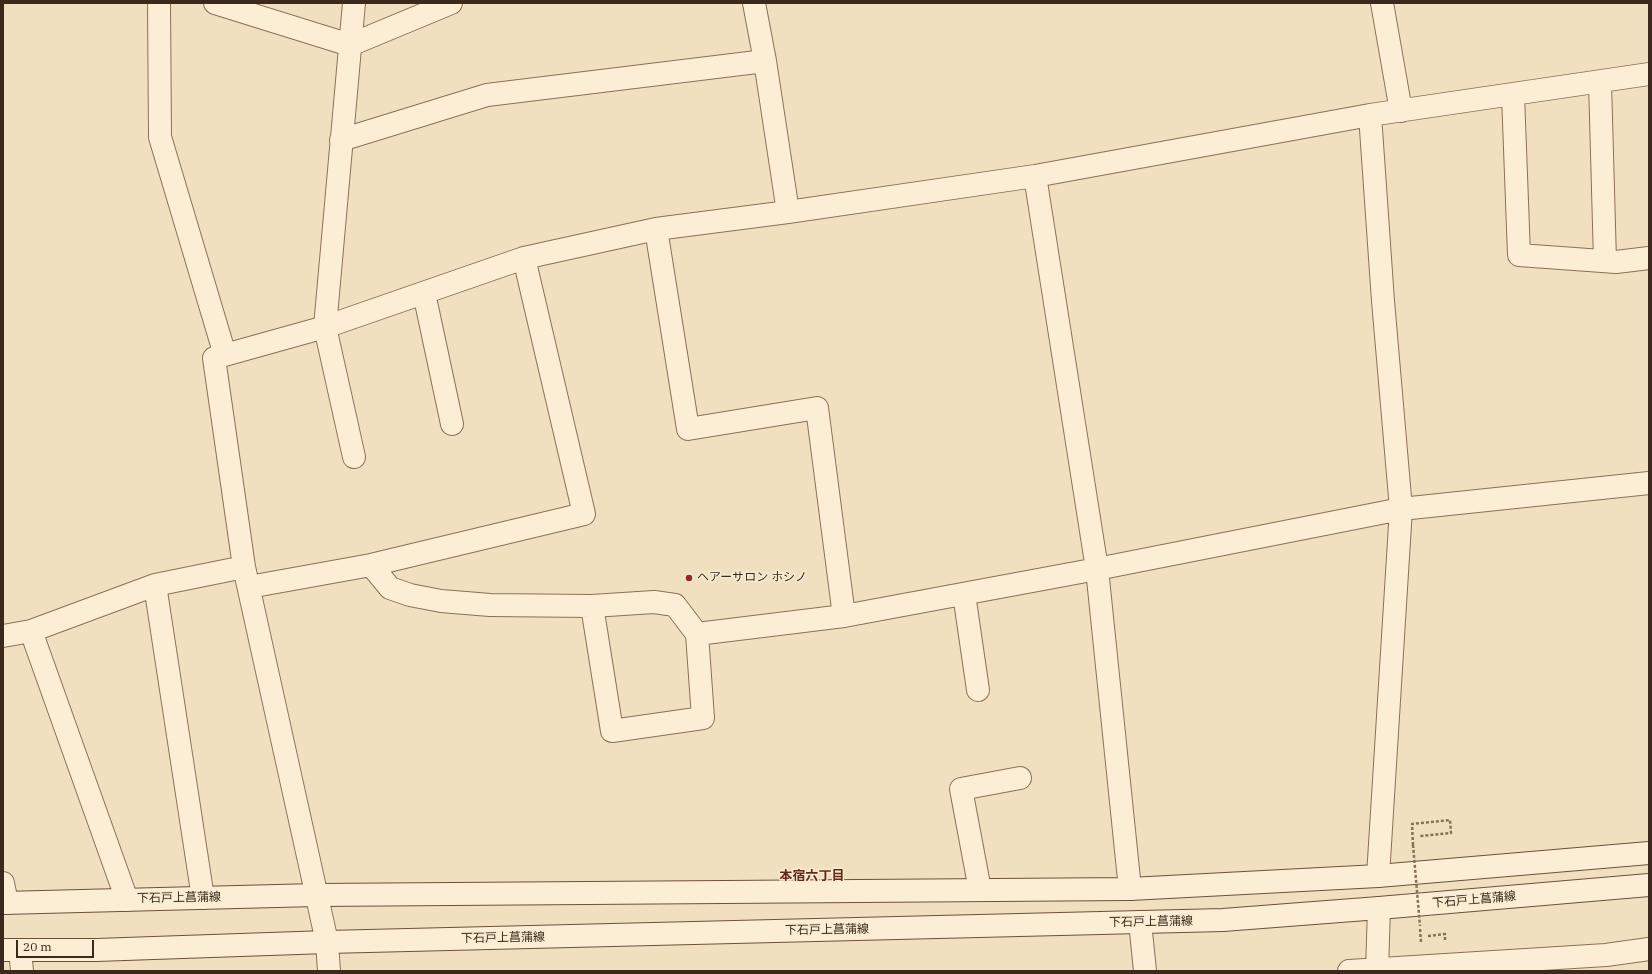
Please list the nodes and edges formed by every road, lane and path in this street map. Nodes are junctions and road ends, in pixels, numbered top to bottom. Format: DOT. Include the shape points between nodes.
graph roads {
  1 [pos="159,3"];
  2 [pos="215,3"];
  3 [pos="354,3"];
  4 [pos="451,3"];
  5 [pos="754,3"];
  6 [pos="1382,3"];
  7 [pos="350,45"];
  8 [pos="765,61"];
  9 [pos="1649,74"];
  10 [pos="1600,82"];
  11 [pos="1513,95"];
  12 [pos="1401,111"];
  13 [pos="1370,115"];
  14 [pos="341,140"];
  15 [pos="1035,176"];
  16 [pos="788,212"];
  17 [pos="656,229"];
  18 [pos="524,258"];
  19 [pos="1649,258"];
  20 [pos="1606,261"];
  21 [pos="424,293"];
  22 [pos="325,327"];
  23 [pos="225,355"];
  24 [pos="452,424"];
  25 [pos="354,457"];
  26 [pos="1649,483"];
  27 [pos="1401,509"];
  28 [pos="371,565"];
  29 [pos="1097,569"];
  30 [pos="246,577"];
  31 [pos="155,585"];
  32 [pos="964,594"];
  33 [pos="592,606"];
  34 [pos="844,616"];
  35 [pos="32,631"];
  36 [pos="697,634"];
  37 [pos="3,636"];
  38 [pos="978,690"];
  39 [pos="1020,778"];
  40 [pos="1420,836"];
  41 [pos="1649,852"];
  42 [pos="1378,876"];
  43 [pos="1649,885"];
  44 [pos="1130,889"];
  45 [pos="980,890"];
  46 [pos="316,895"];
  47 [pos="4,896"];
  48 [pos="203,898"];
  49 [pos="127,900"];
  50 [pos="1379,908"];
  51 [pos="1140,922"];
  52 [pos="1420,926"];
  53 [pos="327,942"];
  54 [pos="1649,949"];
  55 [pos="15,957"];
  56 [pos="1518,966"];
  57 [pos="1377,970"];
  58 [pos="329,971"];
  59 [pos="1145,971"];
  60 [pos="1349,971"];
  1 -- 23 [label="street" via="160,137"];
  2 -- 7 [label="street"];
  3 -- 7 [label="street"];
  4 -- 7 [label="street"];
  5 -- 8 [label="street"];
  6 -- 12 [label="street"];
  7 -- 14 [label="street"];
  8 -- 14 [label="street" via="487,95"];
  8 -- 16 [label="street"];
  9 -- 10 [label="street"];
  10 -- 11 [label="street"];
  10 -- 20 [label="street"];
  11 -- 12 [label="street"];
  11 -- 20 [label="street" via="1519,255"];
  12 -- 13 [label="street"];
  13 -- 15 [label="street"];
  13 -- 27 [label="street"];
  14 -- 22 [label="street"];
  15 -- 16 [label="street"];
  15 -- 29 [label="street"];
  16 -- 17 [label="street"];
  17 -- 18 [label="street"];
  17 -- 34 [label="street" via="688,429 817,408"];
  18 -- 21 [label="street"];
  18 -- 28 [label="street" via="584,514"];
  19 -- 20 [label="street"];
  21 -- 22 [label="street"];
  21 -- 24 [label="street"];
  22 -- 23 [label="street"];
  22 -- 25 [label="street"];
  23 -- 30 [label="street" via="214,358"];
  26 -- 27 [label="street"];
  27 -- 29 [label="street"];
  27 -- 42 [label="street"];
  28 -- 30 [label="street"];
  28 -- 33 [label="street" via="390,588 441,601 490,605"];
  29 -- 32 [label="street"];
  29 -- 44 [label="street"];
  30 -- 31 [label="street"];
  30 -- 46 [label="street"];
  31 -- 35 [label="street"];
  31 -- 48 [label="street"];
  32 -- 34 [label="street"];
  32 -- 38 [label="street"];
  33 -- 36 [label="street" via="654,602 675,605"];
  33 -- 36 [label="street" via="612,731 703,718"];
  34 -- 36 [label="street"];
  35 -- 37 [label="street"];
  35 -- 49 [label="street"];
  39 -- 45 [label="street" via="961,789"];
  40 -- 52 [label="path, bridge" via="1451,833 1450,820 1412,824"];
  41 -- 42 [label="street, 下石戸上菖蒲線"];
  42 -- 44 [label="street, 下石戸上菖蒲線"];
  43 -- 50 [label="street, 下石戸上菖蒲線"];
  44 -- 45 [label="street, 下石戸上菖蒲線"];
  45 -- 46 [label="street, 下石戸上菖蒲線"];
  46 -- 48 [label="street, 下石戸上菖蒲線"];
  46 -- 53 [label="street"];
  47 -- 49 [label="street, 下石戸上菖蒲線"];
  48 -- 49 [label="street, 下石戸上菖蒲線"];
  50 -- 51 [label="street, 下石戸上菖蒲線" via="1222,920"];
  50 -- 57 [label="street"];
  51 -- 53 [label="street, 下石戸上菖蒲線"];
  51 -- 59 [label="street"];
  53 -- 55 [label="street, 下石戸上菖蒲線" via="96,950"];
  53 -- 58 [label="street"];
  54 -- 56 [label="street"];
  56 -- 57 [label="street"];
  57 -- 60 [label="street"];
}
